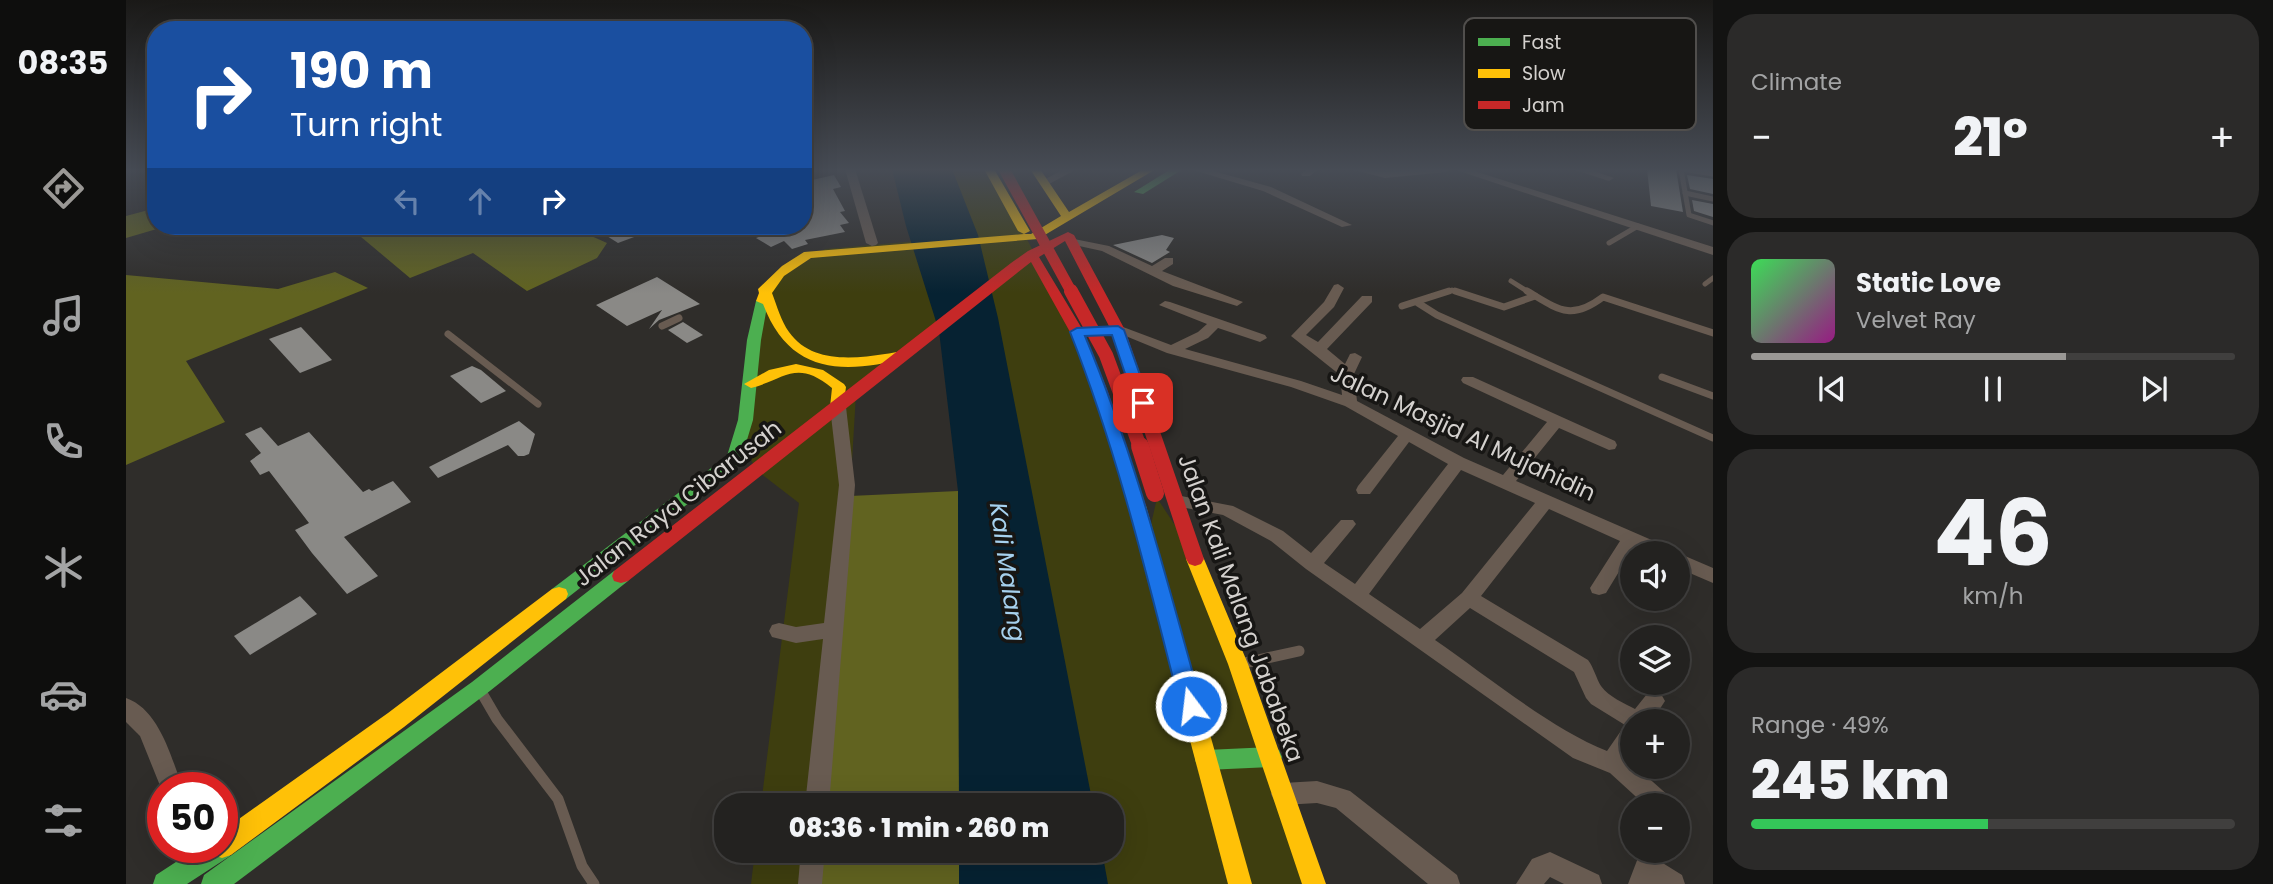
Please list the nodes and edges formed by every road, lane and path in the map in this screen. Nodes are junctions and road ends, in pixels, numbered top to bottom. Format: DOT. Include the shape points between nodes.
graph roads {
  1 [pos="862,210"];
  2 [pos="1012,210"];
  3 [pos="1027,210"];
  4 [pos="1058,210"];
  5 [pos="1095,210"];
  6 [pos="1103,210"];
  7 [pos="1313,210"];
  8 [pos="1588,210"];
  9 [pos="1688,210"];
  10 [pos="1713,223"];
  11 [pos="1346,225"];
  12 [pos="1638,226"];
  13 [pos="1067,230"];
  14 [pos="1024,231"];
  15 [pos="1003,238"];
  16 [pos="872,243"];
  17 [pos="1609,243"];
  18 [pos="900,245"];
  19 [pos="1713,251"];
  20 [pos="1032,254"];
  21 [pos="808,255"];
  22 [pos="1169,261"];
  23 [pos="1151,272"];
  24 [pos="1713,278"];
  25 [pos="1511,281"];
  26 [pos="1705,285"];
  27 [pos="1338,288"];
  28 [pos="764,289"];
  29 [pos="1535,296"];
  30 [pos="1367,299"];
  31 [pos="1237,302"];
  32 [pos="1418,303"];
  33 [pos="1165,305"];
  34 [pos="1402,306"];
  35 [pos="680,318"];
  36 [pos="1216,323"];
  37 [pos="662,326"];
  38 [pos="1118,330"];
  39 [pos="1077,332"];
  40 [pos="1713,333"];
  41 [pos="448,334"];
  42 [pos="1260,338"];
  43 [pos="1320,349"];
  44 [pos="1172,350"];
  45 [pos="905,355"];
  46 [pos="1355,357"];
  47 [pos="1347,374"];
  48 [pos="1662,377"];
  49 [pos="1468,380"];
  50 [pos="751,384"];
  51 [pos="1713,396"];
  52 [pos="1350,403"];
  53 [pos="538,404"];
  54 [pos="838,407"];
  55 [pos="1556,422"];
  56 [pos="1407,434"];
  57 [pos="1713,438"];
  58 [pos="1609,445"];
  59 [pos="1458,462"];
  60 [pos="1506,482"];
  61 [pos="1364,490"];
  62 [pos="1156,495"];
  63 [pos="1547,500"];
  64 [pos="1176,501"];
  65 [pos="1347,524"];
  66 [pos="1631,538"];
  67 [pos="1638,541"];
  68 [pos="1147,544"];
  69 [pos="1192,551"];
  70 [pos="1312,564"];
  71 [pos="1690,565"];
  72 [pos="1713,576"];
  73 [pos="1600,588"];
  74 [pos="1358,594"];
  75 [pos="1469,598"];
  76 [pos="833,630"];
  77 [pos="779,631"];
  78 [pos="1422,640"];
  79 [pos="1299,651"];
  80 [pos="1238,664"];
  81 [pos="479,688"];
  82 [pos="1654,701"];
  83 [pos="126,707"];
  84 [pos="1648,709"];
  85 [pos="1620,710"];
  86 [pos="1620,750"];
  87 [pos="1272,757"];
  88 [pos="1206,760"];
  89 [pos="1618,766"];
  90 [pos="165,772"];
  91 [pos="818,793"];
  92 [pos="1648,793"];
  93 [pos="1283,794"];
  94 [pos="238,831"];
  95 [pos="193,863"];
  96 [pos="812,863"];
  97 [pos="1647,868"];
  98 [pos="165,884"];
  99 [pos="213,884"];
  100 [pos="594,884"];
  101 [pos="810,884"];
  102 [pos="1240,884"];
  103 [pos="1314,884"];
  104 [pos="1448,884"];
  105 [pos="1528,884"];
  106 [pos="1590,884"];
  107 [pos="1673,884"];
  1 -- 16 [label="street"];
  2 -- 14 [label="main road"];
  3 -- 62 [label="main road, bridge" via="1107,355"];
  4 -- 13 [label="main road, Jalan Kali Malang Jababeka"];
  5 -- 13 [label="main road, Jalan Raya Cibarusah"];
  6 -- 13 [label="main road, Jalan Raya Cibarusah"];
  7 -- 11 [label="street"];
  8 -- 12 [label="street"];
  9 -- 10 [label="lane" via="1689,215"];
  12 -- 17 [label="lane"];
  12 -- 19 [label="street"];
  13 -- 14 [label="main road, Jalan Raya Cibarusah"];
  13 -- 15 [label="main road, Jalan Raya Cibarusah"];
  13 -- 20 [label="main road, Jalan Raya Cibarusah"];
  13 -- 23 [label="street"];
  13 -- 38 [label="main road, Jalan Kali Malang Jababeka"];
  14 -- 15 [label="main road, Jalan Raya Cibarusah"];
  15 -- 18 [label="main road, Jalan Raya Cibarusah"];
  16 -- 18 [label="main road, Jalan Raya Cibarusah"];
  16 -- 21 [label="main road, Jalan Raya Cibarusah"];
  18 -- 21 [label="main road, Jalan Raya Cibarusah"];
  20 -- 39 [label="main road"];
  20 -- 45 [label="main road, Jalan Raya Cibarusah"];
  21 -- 28 [label="main road, Jalan Raya Cibarusah" via="789,264"];
  22 -- 23 [label="street"];
  23 -- 31 [label="street"];
  24 -- 26 [label="lane"];
  25 -- 29 [label="lane"];
  27 -- 43 [label="street" via="1329,304 1298,334"];
  28 -- 45 [label="main road" via="791,344 817,356 856,363"];
  28 -- 50 [label="main road, Jalan Raya Cibarusah"];
  29 -- 32 [label="lane" via="1504,307 1452,290"];
  29 -- 40 [label="lane" via="1573,312 1609,298"];
  30 -- 43 [label="street"];
  32 -- 34 [label="lane"];
  32 -- 57 [label="lane"];
  33 -- 36 [label="street"];
  35 -- 37 [label="lane"];
  36 -- 42 [label="street"];
  36 -- 44 [label="street"];
  38 -- 39 [label="main road"];
  38 -- 44 [label="street, Jalan Masjid Al Mujahidin"];
  38 -- 64 [label="main road, Jalan Kali Malang Jababeka"];
  39 -- 68 [label="main road" via="1101,392"];
  41 -- 53 [label="lane"];
  43 -- 47 [label="street"];
  44 -- 52 [label="street, Jalan Masjid Al Mujahidin"];
  45 -- 54 [label="main road, Jalan Raya Cibarusah"];
  46 -- 47 [label="street"];
  47 -- 52 [label="street"];
  48 -- 51 [label="lane"];
  49 -- 55 [label="street"];
  50 -- 54 [label="main road" via="781,369 817,370 839,387"];
  50 -- 94 [label="main road, Jalan Raya Cibarusah" via="744,445 734,459 469,665"];
  52 -- 56 [label="street, Jalan Masjid Al Mujahidin"];
  54 -- 76 [label="street" via="847,485"];
  54 -- 81 [label="main road, Jalan Raya Cibarusah"];
  55 -- 58 [label="street"];
  55 -- 60 [label="street"];
  56 -- 59 [label="street, Jalan Masjid Al Mujahidin"];
  56 -- 61 [label="street"];
  59 -- 60 [label="street, Jalan Masjid Al Mujahidin"];
  59 -- 74 [label="street"];
  60 -- 63 [label="street, Jalan Masjid Al Mujahidin"];
  62 -- 68 [label="main road"];
  62 -- 69 [label="main road"];
  63 -- 66 [label="street, Jalan Masjid Al Mujahidin"];
  63 -- 75 [label="street"];
  64 -- 69 [label="main road, Jalan Kali Malang Jababeka"];
  64 -- 70 [label="street" via="1227,510 1277,536"];
  65 -- 70 [label="street"];
  66 -- 67 [label="street, Jalan Masjid Al Mujahidin"];
  66 -- 73 [label="street"];
  68 -- 88 [label="main road"];
  69 -- 80 [label="main road, Jalan Kali Malang Jababeka"];
  70 -- 74 [label="street"];
  71 -- 72 [label="street"];
  74 -- 78 [label="street"];
  75 -- 78 [label="street"];
  75 -- 85 [label="street" via="1581,666 1593,693"];
  76 -- 77 [label="street" via="796,635"];
  76 -- 91 [label="street"];
  78 -- 89 [label="street" via="1564,741"];
  79 -- 80 [label="lane"];
  80 -- 87 [label="main road, Jalan Kali Malang Jababeka"];
  81 -- 99 [label="main road, Jalan Raya Cibarusah"];
  81 -- 100 [label="lane" via="558,799 582,866"];
  82 -- 84 [label="street"];
  83 -- 90 [label="street" via="148,730"];
  86 -- 89 [label="street" via="1615,757"];
  87 -- 88 [label="main road"];
  87 -- 93 [label="main road, Jalan Kali Malang Jababeka"];
  88 -- 102 [label="main road"];
  89 -- 92 [label="street"];
  93 -- 103 [label="main road, Jalan Kali Malang Jababeka"];
  93 -- 104 [label="street" via="1317,792 1342,799"];
  95 -- 98 [label="main road, Jalan Raya Cibarusah"];
  96 -- 101 [label="street"];
  97 -- 107 [label="street"];
  105 -- 106 [label="street" via="1541,867 1550,864"];
}
